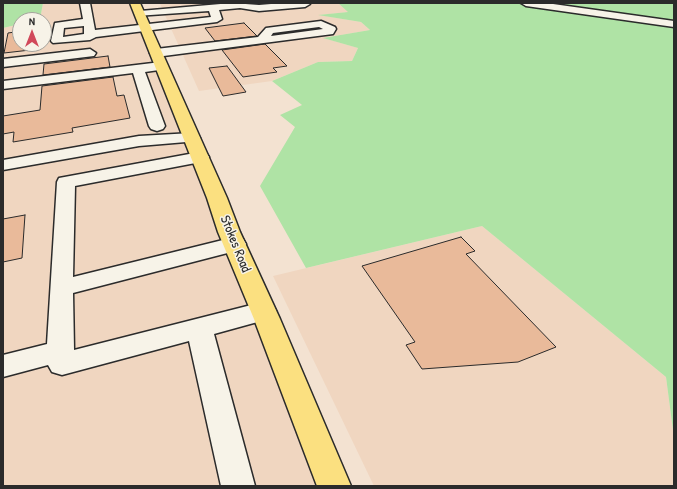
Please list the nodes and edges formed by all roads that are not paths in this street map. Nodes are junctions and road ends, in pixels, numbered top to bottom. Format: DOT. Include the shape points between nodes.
graph roads {
  1 [pos="85,3"];
  2 [pos="526,3"];
  3 [pos="305,4"];
  4 [pos="213,8"];
  5 [pos="140,15"];
  6 [pos="88,22"];
  7 [pos="674,24"];
  8 [pos="90,34"];
  9 [pos="266,40"];
  10 [pos="90,53"];
  11 [pos="159,59"];
  12 [pos="9,63"];
  13 [pos="138,68"];
  14 [pos="5,85"];
  15 [pos="170,87"];
  16 [pos="145,90"];
  17 [pos="156,126"];
  18 [pos="193,140"];
  19 [pos="139,141"];
  20 [pos="3,165"];
  21 [pos="235,244"];
  22 [pos="61,288"];
  23 [pos="263,311"];
  24 [pos="199,328"];
  25 [pos="60,351"];
  26 [pos="3,368"];
  27 [pos="238,486"];
  28 [pos="334,486"];
  1 -- 6 [label="street"];
  2 -- 7 [label="street"];
  3 -- 4 [label="street"];
  4 -- 5 [label="street"];
  4 -- 5 [label="street" via="217,19"];
  5 -- 8 [label="street"];
  5 -- 11 [label="main road, Stokes Road"];
  6 -- 8 [label="street"];
  6 -- 8 [label="street" via="59,25 57,41 90,37"];
  9 -- 9 [label="street" via="330,32 331,29 321,24 270,30 264,37"];
  9 -- 11 [label="street"];
  10 -- 12 [label="street"];
  11 -- 13 [label="street"];
  11 -- 15 [label="main road, Stokes Road"];
  12 -- 14 [label="street"];
  13 -- 14 [label="street"];
  13 -- 16 [label="street"];
  15 -- 16 [label="street"];
  15 -- 18 [label="main road, Stokes Road"];
  16 -- 17 [label="street"];
  17 -- 18 [label="street"];
  17 -- 19 [label="street"];
  18 -- 19 [label="street"];
  18 -- 21 [label="main road, Stokes Road"];
  18 -- 22 [label="street" via="66,182"];
  19 -- 20 [label="street"];
  21 -- 22 [label="street"];
  21 -- 23 [label="main road, Stokes Road"];
  22 -- 25 [label="street"];
  23 -- 24 [label="street"];
  23 -- 28 [label="main road, Stokes Road"];
  24 -- 25 [label="street" via="62,364"];
  24 -- 27 [label="street"];
  25 -- 26 [label="street"];
}
